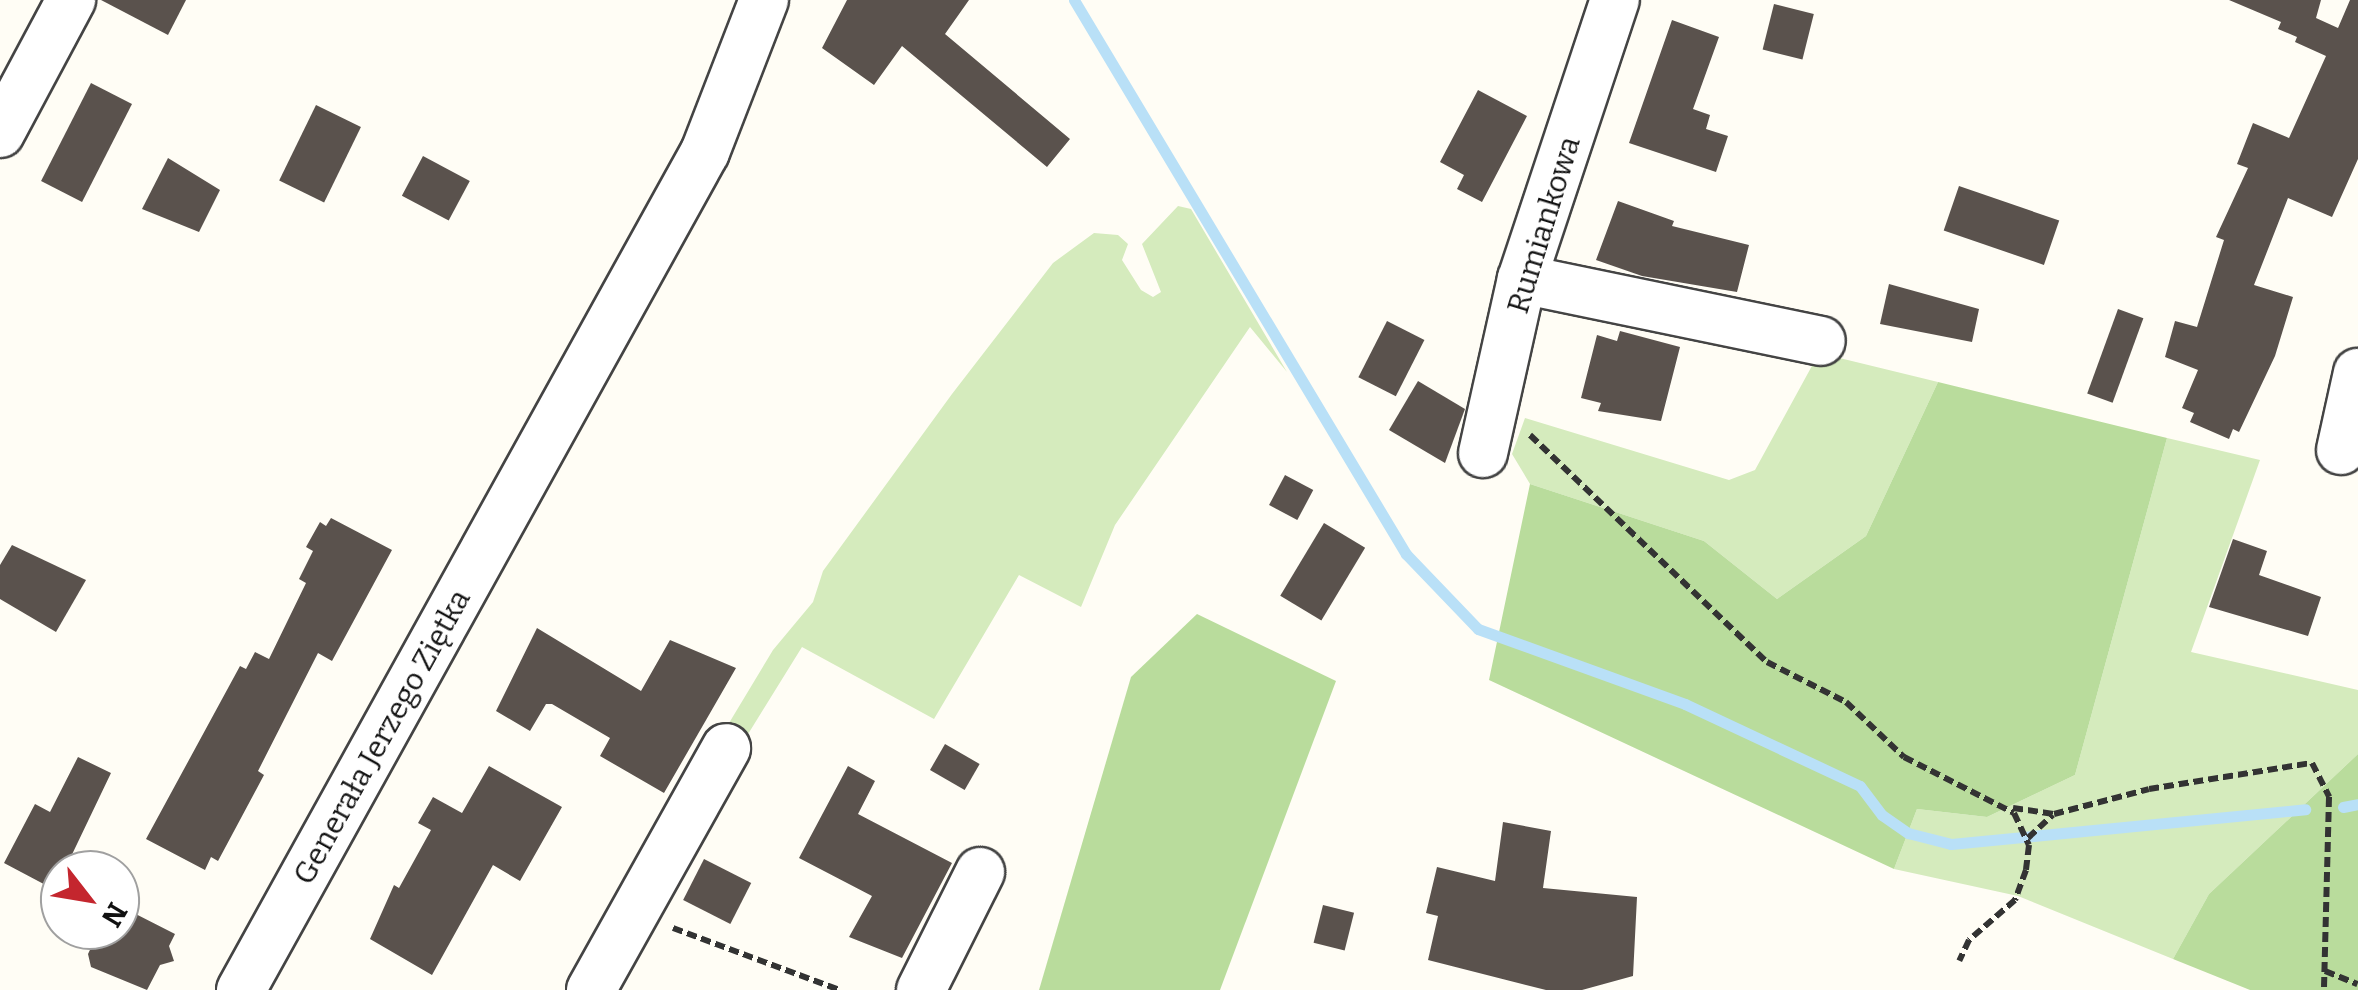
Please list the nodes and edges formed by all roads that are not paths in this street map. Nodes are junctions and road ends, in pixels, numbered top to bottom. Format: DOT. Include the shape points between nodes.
graph roads {
  1 [pos="71,0"];
  2 [pos="764,0"];
  3 [pos="1615,0"];
  4 [pos="0,133"];
  5 [pos="1522,279"];
  6 [pos="1821,340"];
  7 [pos="2358,373"];
  8 [pos="2342,450"];
  9 [pos="1483,453"];
  10 [pos="726,748"];
  11 [pos="980,872"];
  12 [pos="241,990"];
  13 [pos="590,990"];
  14 [pos="921,990"];
  1 -- 4 [label="street"];
  2 -- 12 [label="street, Generała Jerzego Ziętka" via="705,152"];
  3 -- 5 [label="street, Rumiankowa"];
  5 -- 6 [label="street"];
  5 -- 9 [label="street, Rumiankowa"];
  7 -- 8 [label="street"];
  10 -- 13 [label="street"];
  11 -- 14 [label="street"];
}
